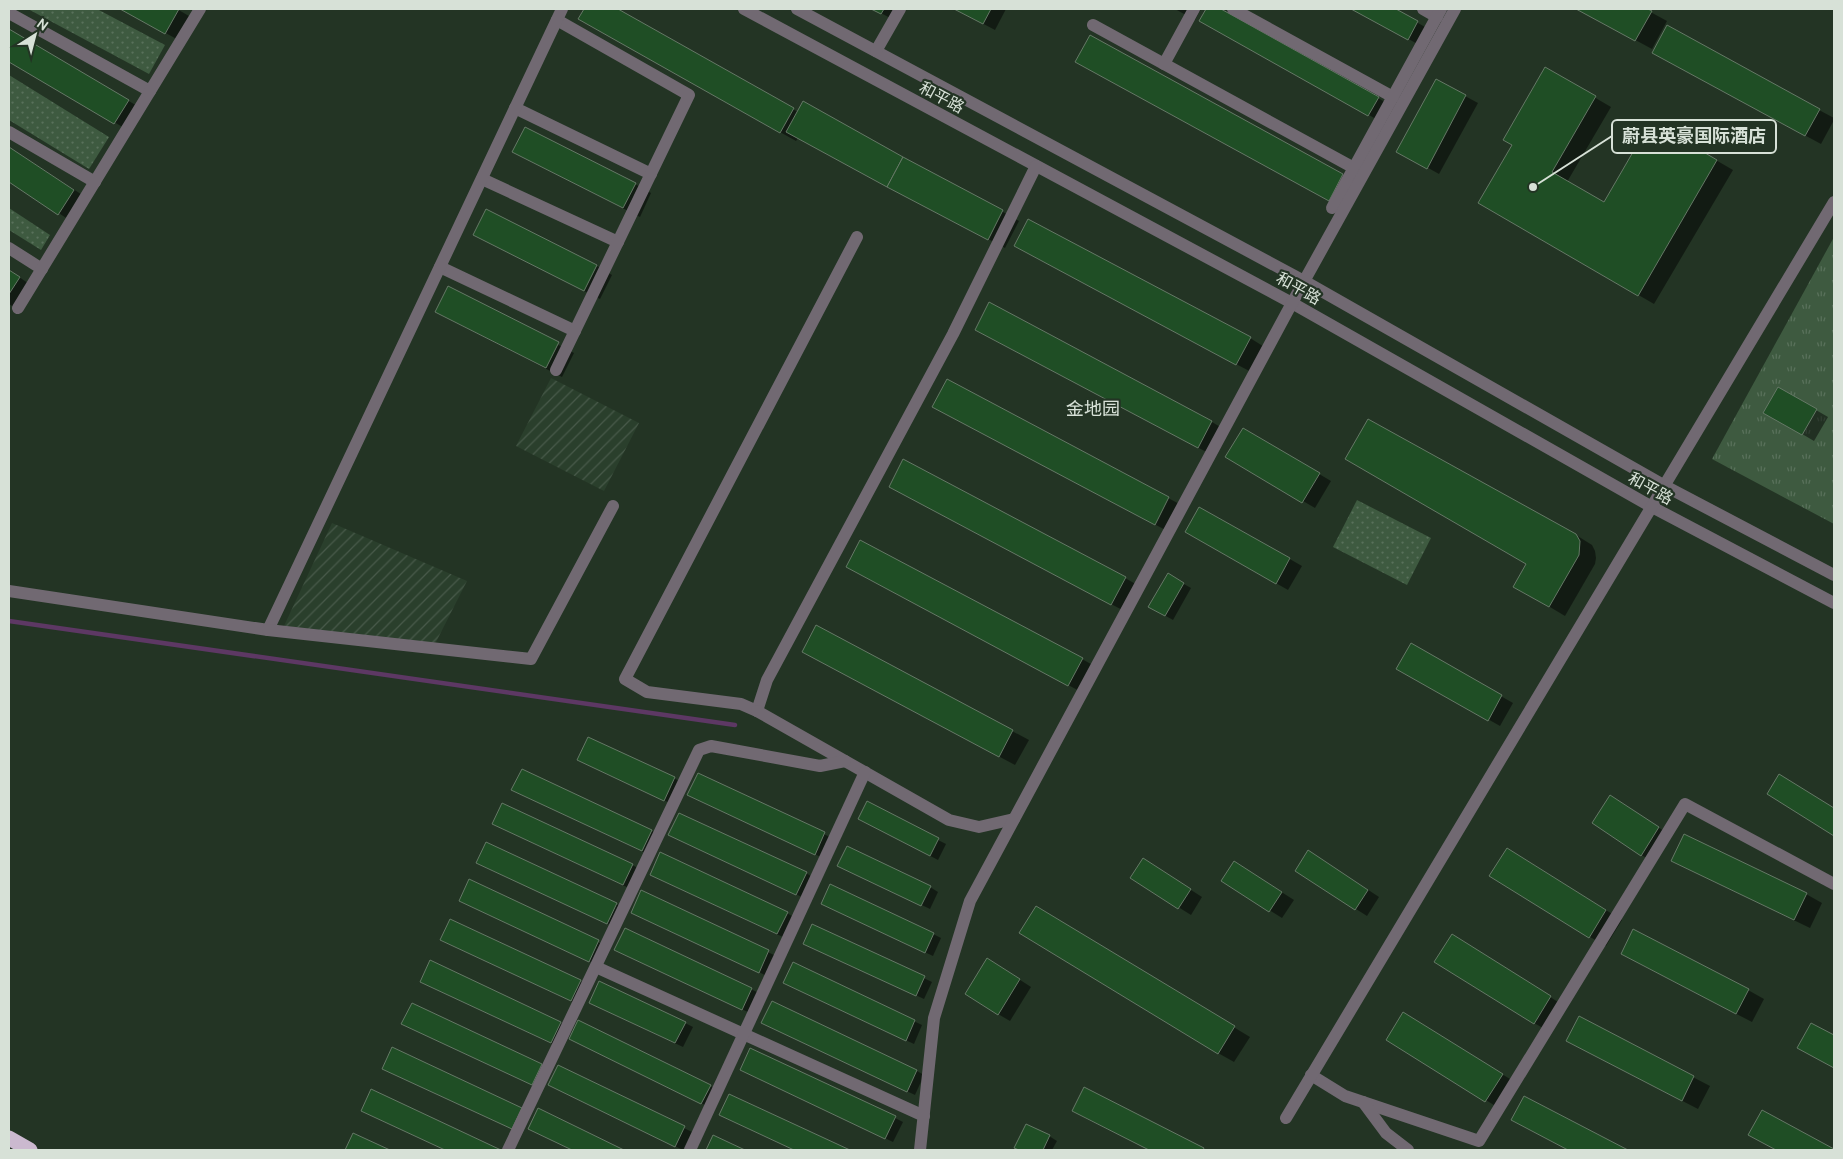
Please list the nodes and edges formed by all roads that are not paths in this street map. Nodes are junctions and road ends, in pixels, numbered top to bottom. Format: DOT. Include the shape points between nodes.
graph roads {
  1 [pos="200,9"];
  2 [pos="744,9"];
  3 [pos="797,9"];
  4 [pos="900,9"];
  5 [pos="1194,9"];
  6 [pos="1233,9"];
  7 [pos="1423,9"];
  8 [pos="1455,9"];
  9 [pos="9,13"];
  10 [pos="1439,13"];
  11 [pos="560,14"];
  12 [pos="1092,25"];
  13 [pos="876,51"];
  14 [pos="1164,64"];
  15 [pos="150,91"];
  16 [pos="1393,97"];
  17 [pos="515,108"];
  18 [pos="9,132"];
  19 [pos="1036,166"];
  20 [pos="1354,168"];
  21 [pos="651,174"];
  22 [pos="482,179"];
  23 [pos="95,182"];
  24 [pos="1834,202"];
  25 [pos="1332,208"];
  26 [pos="857,238"];
  27 [pos="618,242"];
  28 [pos="9,248"];
  29 [pos="440,267"];
  30 [pos="42,269"];
  31 [pos="1304,281"];
  32 [pos="1292,303"];
  33 [pos="18,308"];
  34 [pos="576,331"];
  35 [pos="556,370"];
  36 [pos="1664,486"];
  37 [pos="614,506"];
  38 [pos="1652,507"];
  39 [pos="1834,574"];
  40 [pos="9,591"];
  41 [pos="1834,603"];
  42 [pos="268,630"];
  43 [pos="757,711"];
  44 [pos="845,761"];
  45 [pos="865,772"];
  46 [pos="1014,819"];
  47 [pos="1834,884"];
  48 [pos="596,967"];
  49 [pos="744,1034"];
  50 [pos="1311,1076"];
  51 [pos="1363,1102"];
  52 [pos="924,1116"];
  53 [pos="1286,1118"];
  54 [pos="9,1138"];
  55 [pos="30,1150"];
  56 [pos="508,1150"];
  57 [pos="690,1150"];
  58 [pos="920,1150"];
  59 [pos="1408,1150"];
  1 -- 15 [label="street"];
  2 -- 19 [label="street, 和平路"];
  3 -- 13 [label="street, 和平路"];
  4 -- 13 [label="street"];
  5 -- 14 [label="street"];
  6 -- 16 [label="street"];
  7 -- 10 [label="street"];
  8 -- 31 [label="street"];
  9 -- 15 [label="street"];
  10 -- 16 [label="street"];
  11 -- 17 [label="street"];
  11 -- 21 [label="street" via="689,95"];
  12 -- 14 [label="street"];
  13 -- 31 [label="street, 和平路"];
  14 -- 20 [label="street"];
  15 -- 23 [label="street"];
  16 -- 20 [label="street"];
  17 -- 21 [label="street"];
  17 -- 22 [label="street"];
  18 -- 23 [label="street"];
  19 -- 32 [label="street, 和平路"];
  19 -- 43 [label="street" via="953,334 767,680"];
  20 -- 25 [label="street"];
  21 -- 27 [label="street"];
  22 -- 27 [label="street"];
  22 -- 29 [label="street"];
  23 -- 30 [label="street"];
  24 -- 36 [label="street"];
  26 -- 43 [label="street" via="625,679 646,692 741,704"];
  27 -- 34 [label="street"];
  28 -- 30 [label="street"];
  29 -- 34 [label="street"];
  29 -- 42 [label="street"];
  30 -- 33 [label="street"];
  31 -- 32 [label="street"];
  31 -- 36 [label="street, 和平路"];
  32 -- 38 [label="street, 和平路"];
  32 -- 46 [label="street"];
  34 -- 35 [label="street"];
  36 -- 38 [label="street"];
  36 -- 39 [label="street, 和平路"];
  37 -- 42 [label="street" via="530,659"];
  38 -- 41 [label="street, 和平路"];
  38 -- 50 [label="street"];
  40 -- 42 [label="street"];
  43 -- 44 [label="street"];
  44 -- 45 [label="street"];
  44 -- 48 [label="street" via="820,766 711,746 699,750"];
  45 -- 46 [label="street" via="949,820 979,828"];
  45 -- 49 [label="street"];
  46 -- 52 [label="street" via="970,901 934,1018"];
  47 -- 51 [label="street" via="1685,804 1478,1142"];
  48 -- 49 [label="street"];
  48 -- 56 [label="street"];
  49 -- 52 [label="street"];
  49 -- 57 [label="street"];
  50 -- 51 [label="street" via="1345,1096"];
  50 -- 53 [label="street"];
  51 -- 59 [label="street" via="1386,1133"];
  52 -- 58 [label="street"];
  54 -- 55 [label="highway"];
}
